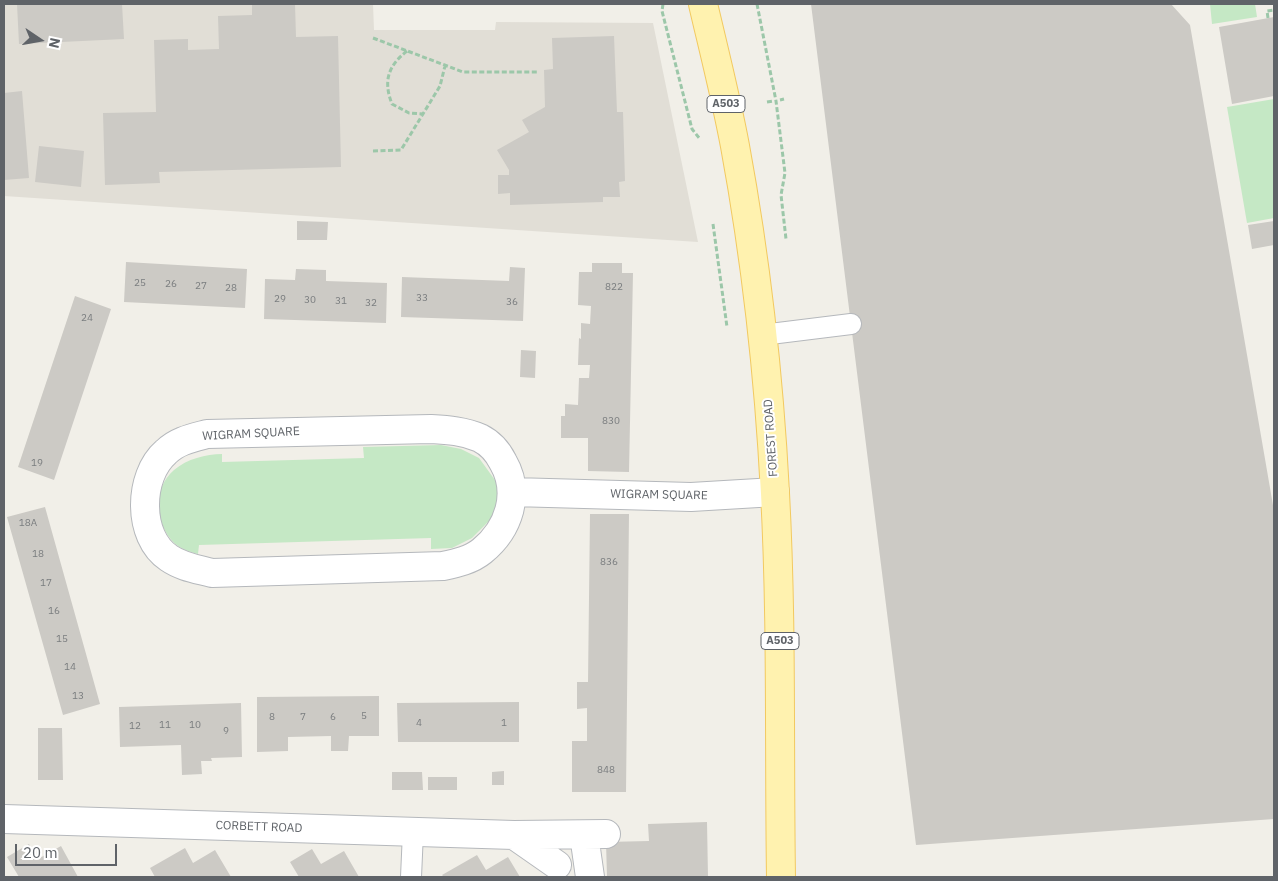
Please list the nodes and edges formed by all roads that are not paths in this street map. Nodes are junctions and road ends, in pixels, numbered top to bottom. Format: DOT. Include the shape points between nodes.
graph roads {
  1 [pos="703,4"];
  2 [pos="851,324"];
  3 [pos="762,335"];
  4 [pos="513,492"];
  5 [pos="775,492"];
  6 [pos="4,819"];
  7 [pos="413,832"];
  8 [pos="514,835"];
  9 [pos="557,865"];
  10 [pos="411,877"];
  11 [pos="590,877"];
  12 [pos="781,877"];
  1 -- 3 [label="main road, FOREST ROAD / A503" via="735,144"];
  2 -- 3 [label="lane"];
  3 -- 5 [label="main road, FOREST ROAD / A503"];
  4 -- 4 [label="street, WIGRAM SQUARE" via="509,514 497,535 482,551 467,560 443,566 212,573 187,567 167,557 155,543 146,520 144,494 151,471 165,452 184,440 207,434 431,429 460,431 482,439 498,452 510,473"];
  4 -- 5 [label="street, WIGRAM SQUARE" via="691,497"];
  5 -- 12 [label="main road, FOREST ROAD / A503" via="780,647"];
  6 -- 7 [label="street, CORBETT ROAD"];
  7 -- 8 [label="street, CORBETT ROAD"];
  7 -- 10 [label="lane"];
  8 -- 9 [label="street"];
  8 -- 11 [label="street, CORBETT ROAD" via="595,834"];
}
